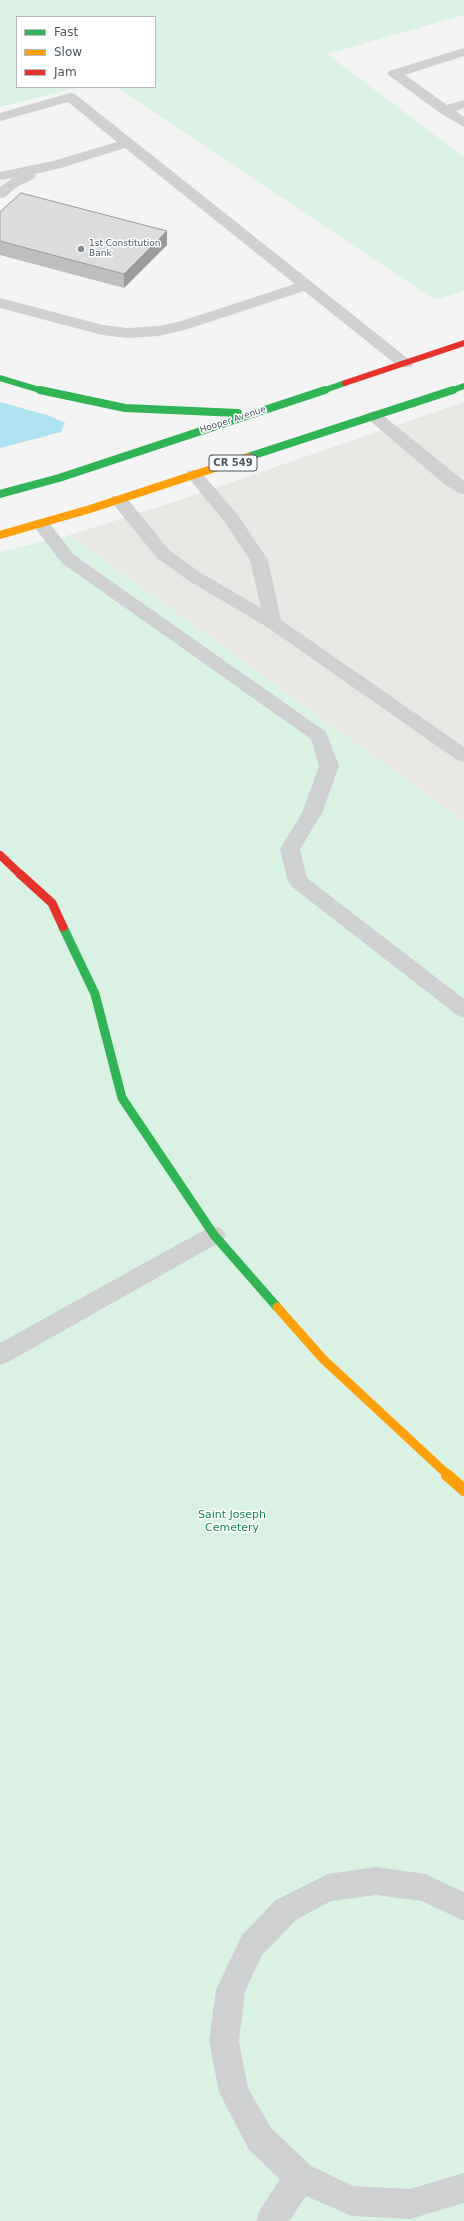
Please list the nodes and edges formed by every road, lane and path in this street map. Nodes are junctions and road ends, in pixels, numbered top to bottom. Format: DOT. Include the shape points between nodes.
graph roads {
  1 [pos="464,52"];
  2 [pos="464,104"];
  3 [pos="445,110"];
  4 [pos="0,117"];
  5 [pos="464,123"];
  6 [pos="127,143"];
  7 [pos="56,165"];
  8 [pos="0,176"];
  9 [pos="0,194"];
  10 [pos="306,285"];
  11 [pos="0,303"];
  12 [pos="464,343"];
  13 [pos="405,364"];
  14 [pos="0,378"];
  15 [pos="464,386"];
  16 [pos="253,414"];
  17 [pos="374,416"];
  18 [pos="194,475"];
  19 [pos="456,476"];
  20 [pos="464,489"];
  21 [pos="0,494"];
  22 [pos="118,500"];
  23 [pos="41,524"];
  24 [pos="0,535"];
  25 [pos="273,623"];
  26 [pos="464,756"];
  27 [pos="0,855"];
  28 [pos="464,1010"];
  29 [pos="214,1235"];
  30 [pos="0,1355"];
  31 [pos="464,1490"];
  32 [pos="464,1907"];
  33 [pos="300,2177"];
  34 [pos="464,2188"];
  35 [pos="271,2221"];
  1 -- 3 [label="street" via="394,74"];
  2 -- 3 [label="street"];
  3 -- 5 [label="street"];
  4 -- 6 [label="street" via="70,97"];
  6 -- 7 [label="street"];
  6 -- 10 [label="street"];
  7 -- 8 [label="street"];
  7 -- 9 [label="street" via="13,183"];
  10 -- 11 [label="street" via="159,332 127,333 102,330"];
  10 -- 13 [label="street"];
  12 -- 13 [label="main road, Hooper Avenue"];
  13 -- 16 [label="main road, Hooper Avenue"];
  14 -- 16 [label="main road" via="52,393 125,408"];
  15 -- 17 [label="main road, CR 549"];
  16 -- 21 [label="main road, Hooper Avenue" via="59,478"];
  17 -- 18 [label="main road, CR 549"];
  17 -- 19 [label="street"];
  18 -- 22 [label="main road, CR 549"];
  18 -- 25 [label="street" via="231,518 259,560"];
  19 -- 20 [label="street"];
  22 -- 23 [label="main road, CR 549"];
  22 -- 25 [label="street" via="163,554 195,577"];
  23 -- 24 [label="main road, CR 549"];
  23 -- 28 [label="street" via="68,559 319,736 329,766 312,812 290,849 298,881"];
  25 -- 26 [label="street"];
  27 -- 29 [label="main road" via="52,903 95,994 122,1098"];
  29 -- 30 [label="street"];
  29 -- 31 [label="main road" via="323,1359"];
  32 -- 33 [label="street" via="425,1888 376,1881 328,1888 286,1910 252,1945 231,1990 224,2041 234,2092 260,2139"];
  33 -- 34 [label="street" via="352,2201 410,2204"];
  33 -- 35 [label="street"];
}
